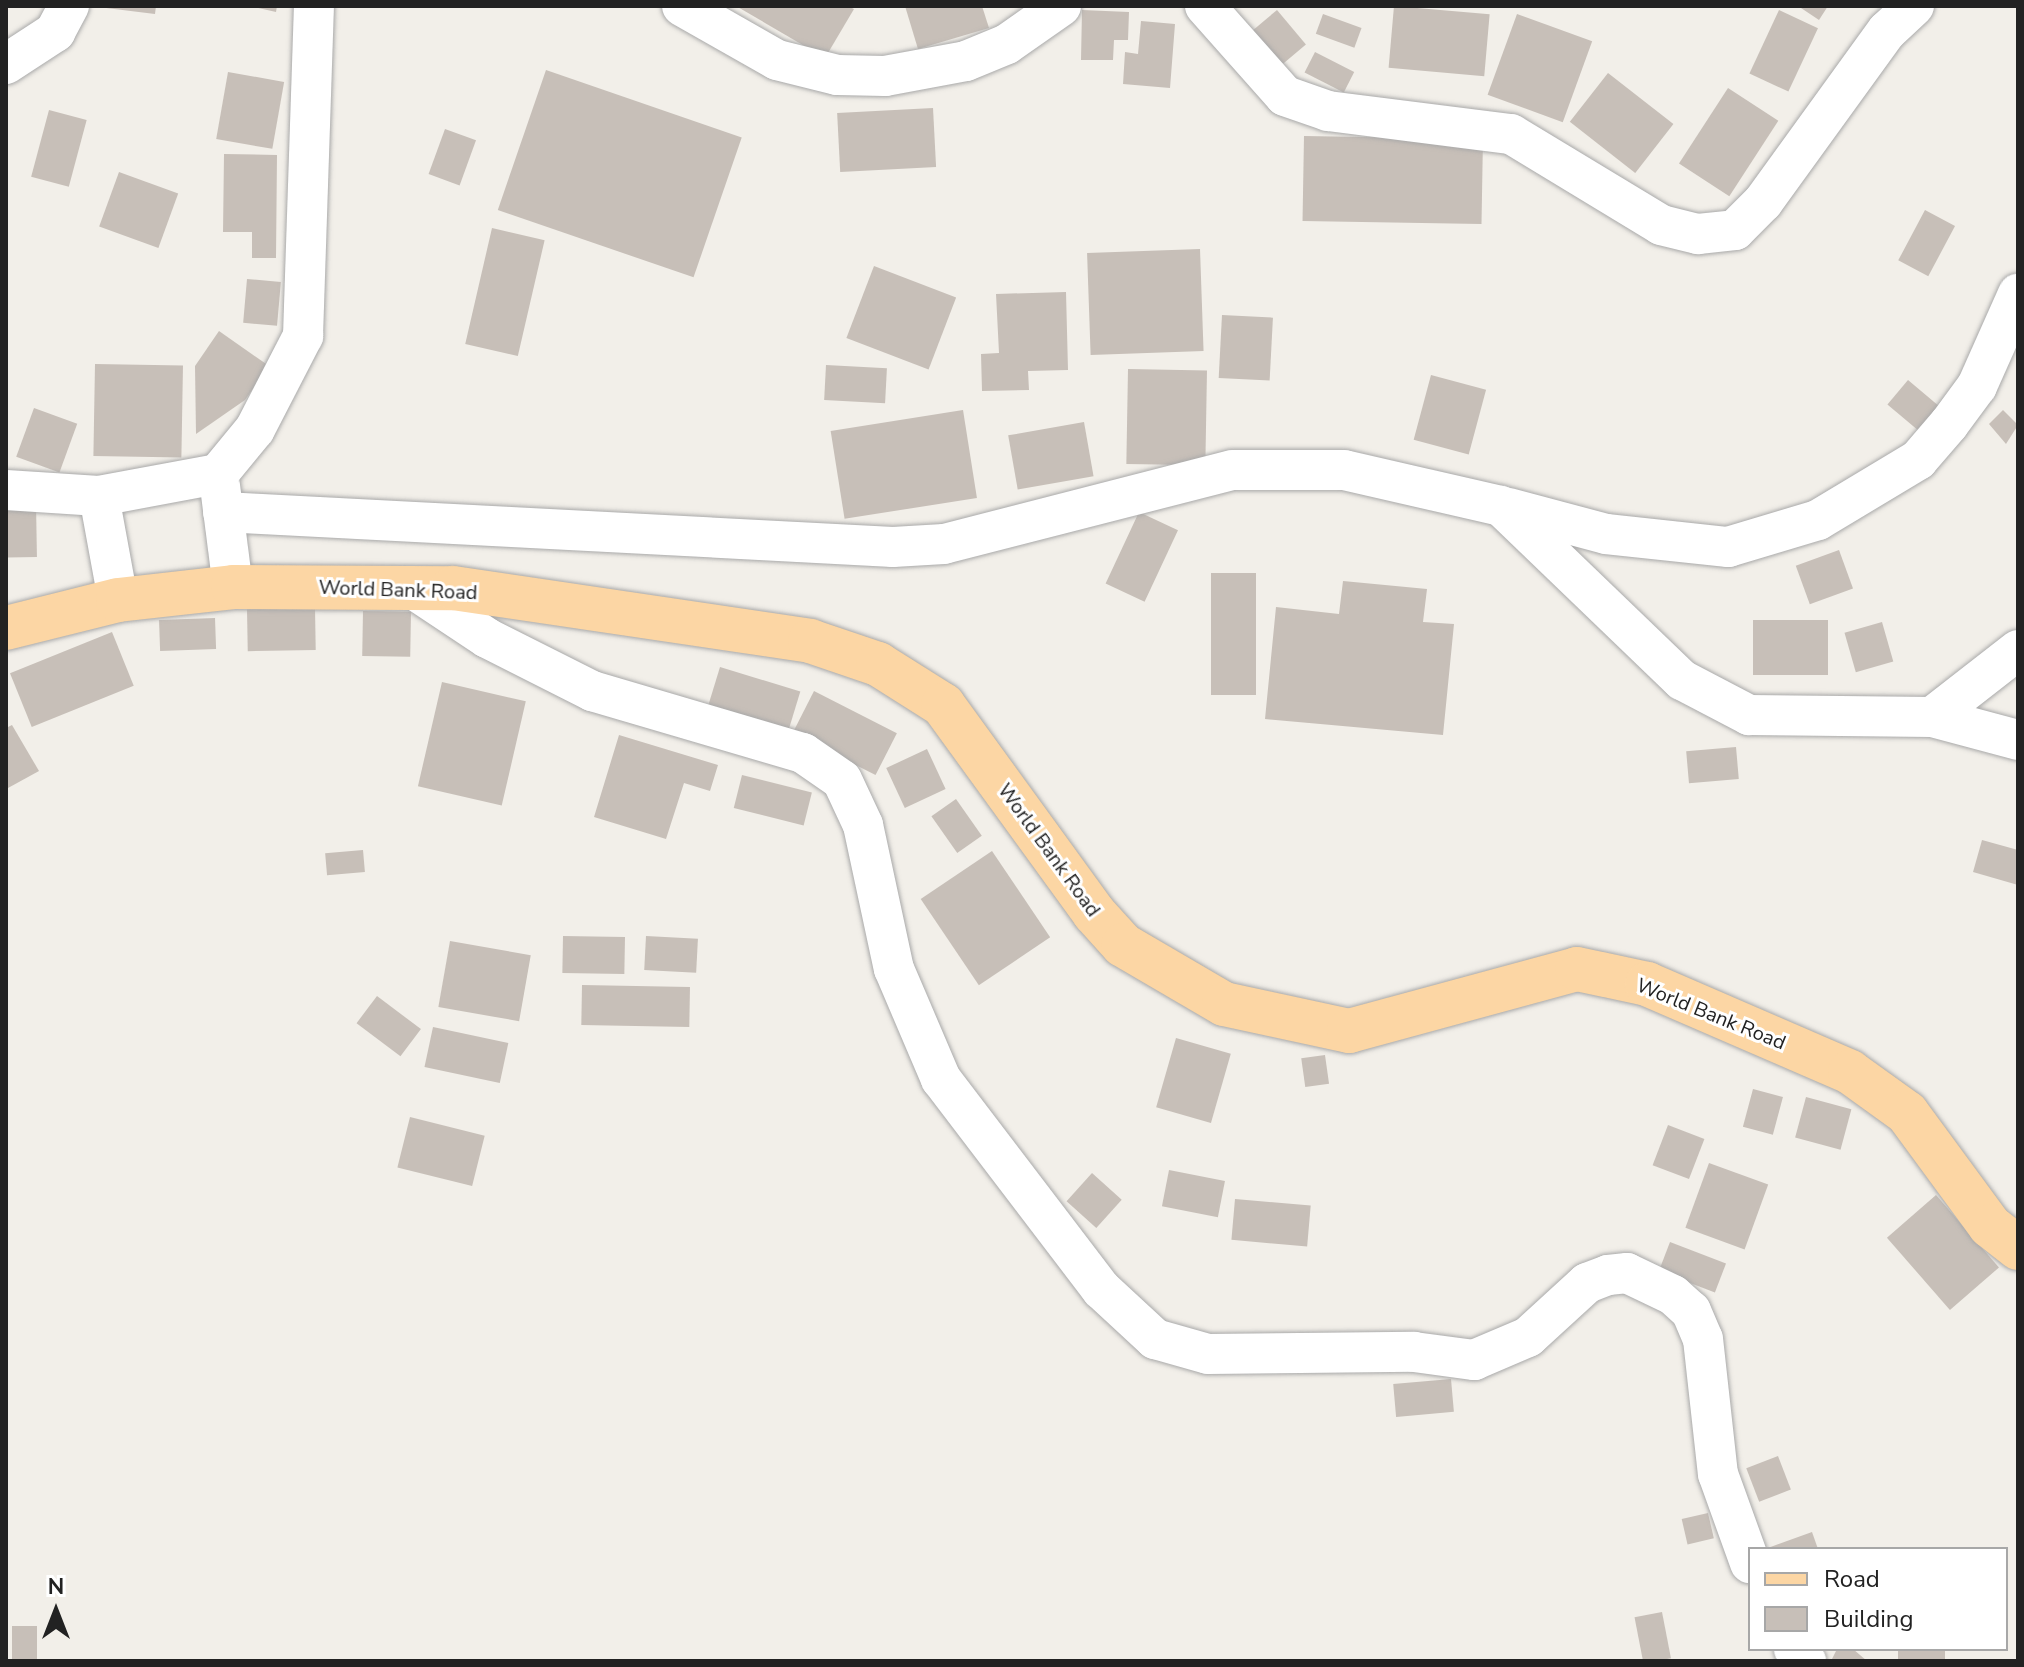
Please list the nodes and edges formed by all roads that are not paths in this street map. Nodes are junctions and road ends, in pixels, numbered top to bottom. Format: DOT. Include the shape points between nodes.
graph roads {
  1 [pos="69,6"];
  2 [pos="314,6"];
  3 [pos="682,6"];
  4 [pos="1061,6"];
  5 [pos="1205,6"];
  6 [pos="1914,6"];
  7 [pos="6,64"];
  8 [pos="2018,294"];
  9 [pos="6,490"];
  10 [pos="221,493"];
  11 [pos="99,496"];
  12 [pos="1501,506"];
  13 [pos="233,587"];
  14 [pos="412,588"];
  15 [pos="118,600"];
  16 [pos="6,628"];
  17 [pos="2018,650"];
  18 [pos="1932,717"];
  19 [pos="2018,740"];
  20 [pos="2018,1248"];
  21 [pos="1748,1557"];
  1 -- 7 [label="street" via="55,32"];
  2 -- 10 [label="street" via="303,336"];
  3 -- 4 [label="street" via="777,60 837,75 885,76 966,61"];
  5 -- 6 [label="street" via="1285,96 1328,111 1511,134 1661,225 1698,234 1735,230 1763,202 1887,31"];
  8 -- 12 [label="street" via="1977,386 1918,460 1818,520 1743,544 1689,545"];
  9 -- 11 [label="street"];
  10 -- 11 [label="street"];
  10 -- 12 [label="street" via="893,547 944,544 1233,470 1281,465 1344,470"];
  10 -- 13 [label="street"];
  11 -- 15 [label="street"];
  12 -- 18 [label="street" via="1682,680 1716,701 1784,721"];
  13 -- 14 [label="main road, World Bank Road"];
  13 -- 15 [label="main road, World Bank Road"];
  14 -- 20 [label="main road, World Bank Road" via="810,641 878,664 943,705 1123,945 1224,1004 1349,1031 1577,969 1647,984 1861,1080 1907,1113 1990,1226"];
  14 -- 21 [label="street" via="487,638 592,691 803,753 842,780 863,825 894,969 941,1079 1101,1289 1155,1339 1208,1354 1414,1352 1474,1360 1528,1337 1587,1283 1627,1273 1673,1295 1691,1311 1703,1339 1718,1474"];
  15 -- 16 [label="main road, World Bank Road"];
  17 -- 18 [label="street"];
  18 -- 19 [label="street"];
}
